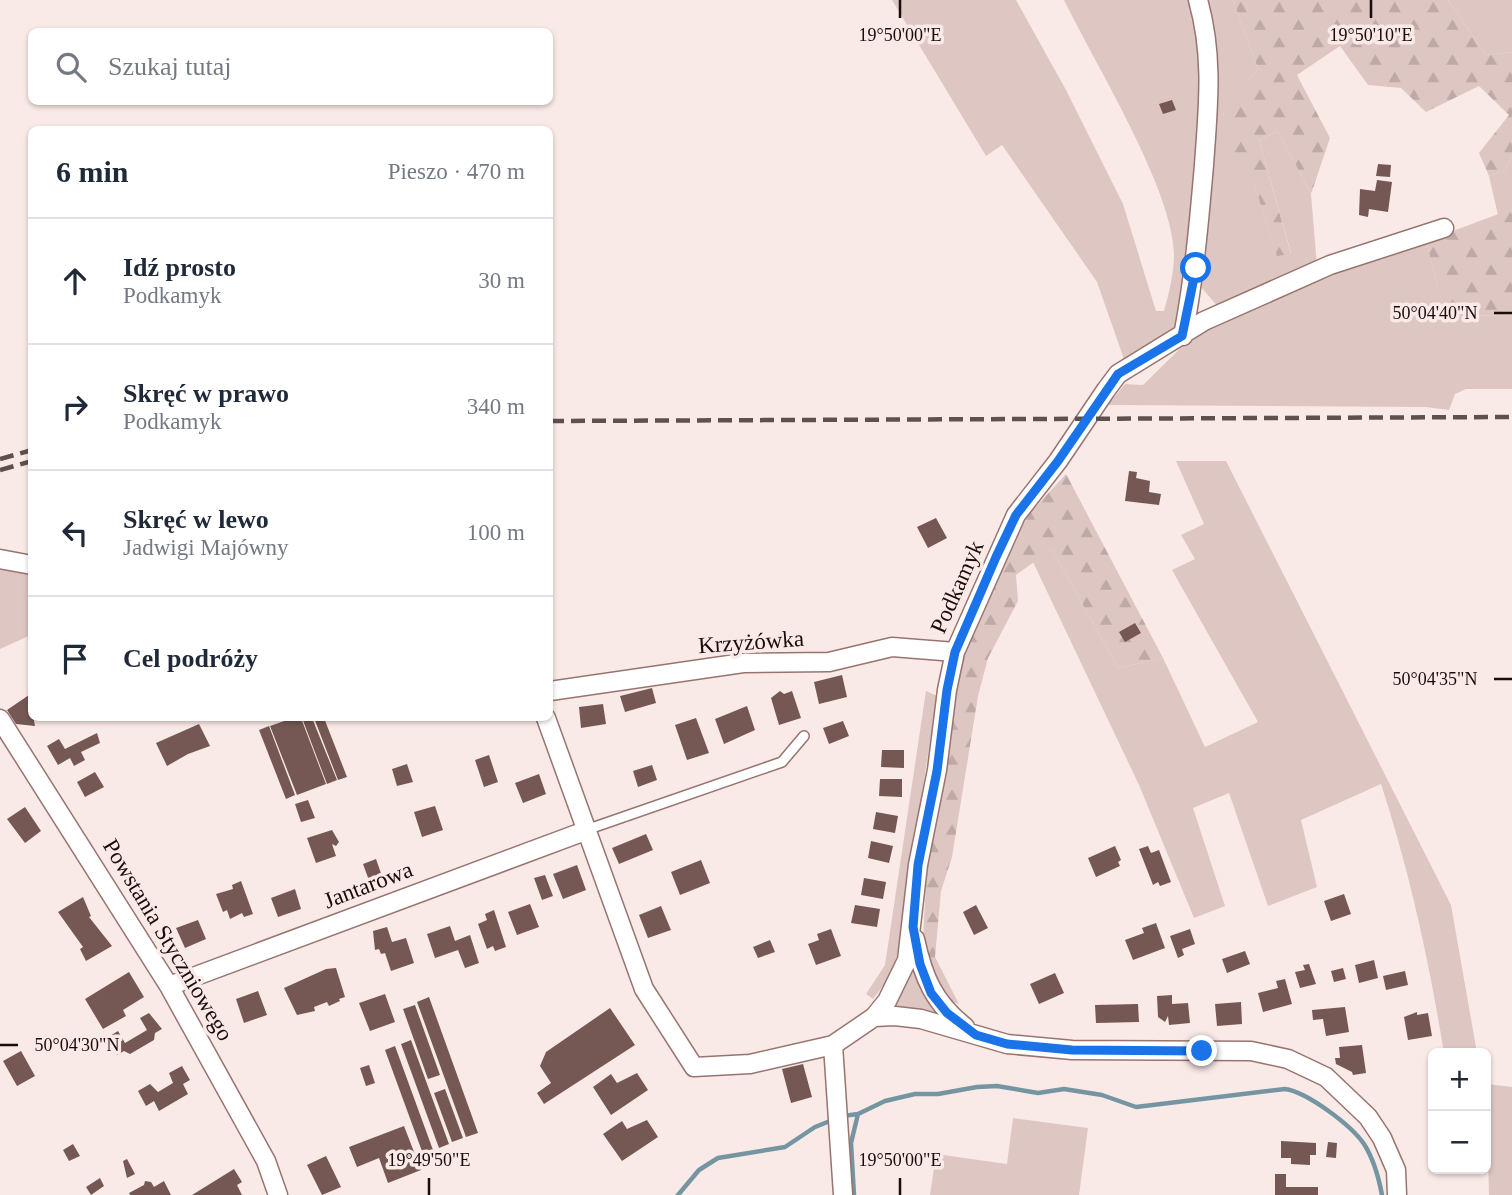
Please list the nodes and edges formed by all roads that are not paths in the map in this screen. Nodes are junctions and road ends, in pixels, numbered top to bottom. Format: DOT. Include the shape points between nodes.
graph roads {
  1 [pos="1198,0"];
  2 [pos="1444,228"];
  3 [pos="1182,336"];
  4 [pos="0,559"];
  5 [pos="28,564"];
  6 [pos="955,652"];
  7 [pos="553,691"];
  8 [pos="0,719"];
  9 [pos="547,721"];
  10 [pos="804,736"];
  11 [pos="584,831"];
  12 [pos="913,927"];
  13 [pos="169,986"];
  14 [pos="874,1017"];
  15 [pos="976,1035"];
  16 [pos="833,1045"];
  17 [pos="278,1195"];
  18 [pos="843,1195"];
  19 [pos="1397,1195"];
  1 -- 3 [label="street" via="1208,36 1210,77 1196,268"];
  2 -- 3 [label="street, Podkamyk" via="1330,265 1204,321"];
  3 -- 6 [label="street, Podkamyk" via="1118,374 1016,515"];
  4 -- 5 [label="street"];
  6 -- 7 [label="street, Krzyżówka" via="892,647 829,662 743,663"];
  6 -- 12 [label="street, Podkamyk" via="918,865"];
  8 -- 13 [label="street, Powstania Styczniowego"];
  9 -- 11 [label="street"];
  10 -- 11 [label="lane, Jantarowa" via="782,762"];
  11 -- 13 [label="street, Jantarowa"];
  11 -- 16 [label="street" via="644,989 694,1067 750,1063"];
  12 -- 14 [label="street, Podkamyk" via="897,984"];
  12 -- 15 [label="street, Podkamyk" via="931,993 947,1013"];
  13 -- 17 [label="street, Powstania Styczniowego" via="266,1161"];
  14 -- 15 [label="street" via="921,1019"];
  14 -- 16 [label="street"];
  15 -- 19 [label="street" via="1007,1044 1072,1050 1251,1051 1287,1059 1325,1077 1368,1116 1396,1170"];
  16 -- 18 [label="street"];
}
